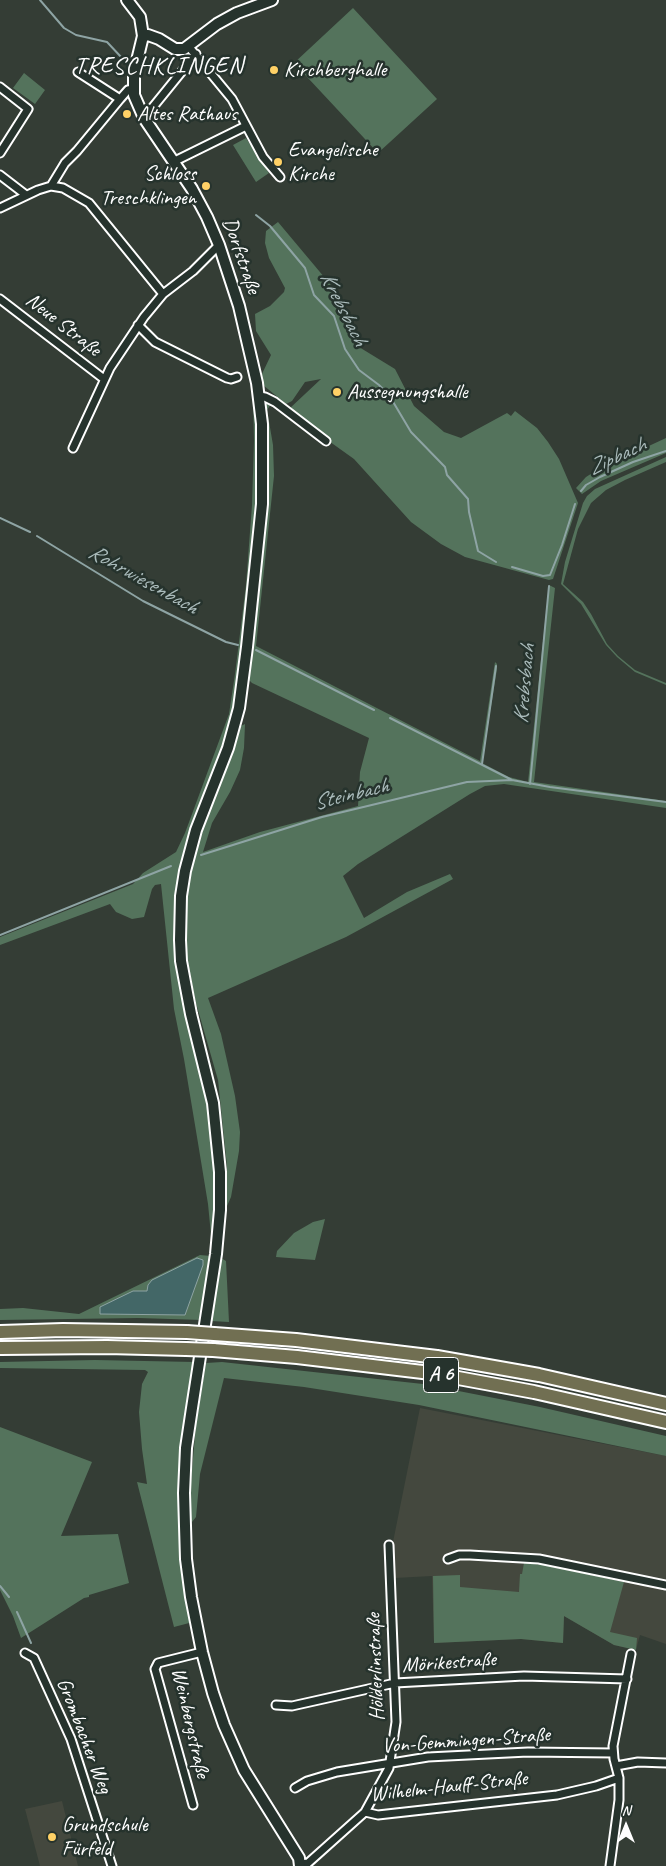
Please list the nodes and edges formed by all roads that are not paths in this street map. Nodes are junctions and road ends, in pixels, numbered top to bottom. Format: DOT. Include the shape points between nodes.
graph roads {
  1 [pos="127,0"];
  2 [pos="272,0"];
  3 [pos="143,36"];
  4 [pos="192,54"];
  5 [pos="78,72"];
  6 [pos="0,87"];
  7 [pos="133,89"];
  8 [pos="120,99"];
  9 [pos="144,118"];
  10 [pos="246,126"];
  11 [pos="0,153"];
  12 [pos="175,161"];
  13 [pos="0,176"];
  14 [pos="280,177"];
  15 [pos="51,186"];
  16 [pos="26,195"];
  17 [pos="0,208"];
  18 [pos="219,245"];
  19 [pos="163,294"];
  20 [pos="0,299"];
  21 [pos="138,324"];
  22 [pos="237,377"];
  23 [pos="104,379"];
  24 [pos="259,396"];
  25 [pos="326,441"];
  26 [pos="73,448"];
  27 [pos="0,1332"];
  28 [pos="0,1348"];
  29 [pos="666,1404"];
  30 [pos="666,1422"];
  31 [pos="388,1545"];
  32 [pos="448,1559"];
  33 [pos="666,1585"];
  34 [pos="202,1652"];
  35 [pos="25,1653"];
  36 [pos="631,1654"];
  37 [pos="627,1679"];
  38 [pos="395,1683"];
  39 [pos="276,1705"];
  40 [pos="613,1753"];
  41 [pos="391,1762"];
  42 [pos="666,1763"];
  43 [pos="616,1766"];
  44 [pos="619,1778"];
  45 [pos="295,1788"];
  46 [pos="193,1806"];
  47 [pos="366,1812"];
  48 [pos="300,1865"];
  49 [pos="112,1866"];
  50 [pos="610,1866"];
  1 -- 3 [label="street, Dorfstraße" via="140,17"];
  2 -- 4 [label="street" via="217,24"];
  3 -- 4 [label="street" via="159,39"];
  3 -- 7 [label="street, Dorfstraße"];
  4 -- 9 [label="street"];
  4 -- 10 [label="street" via="232,99"];
  5 -- 8 [label="street"];
  6 -- 11 [label="street" via="28,109"];
  7 -- 8 [label="street"];
  7 -- 9 [label="street, Dorfstraße"];
  8 -- 15 [label="street" via="65,163"];
  9 -- 12 [label="street, Dorfstraße"];
  10 -- 12 [label="street"];
  10 -- 14 [label="street" via="263,157"];
  12 -- 18 [label="street, Dorfstraße" via="204,210"];
  13 -- 16 [label="street"];
  15 -- 16 [label="street"];
  15 -- 19 [label="street" via="63,188 90,204"];
  16 -- 17 [label="street"];
  18 -- 19 [label="street"];
  18 -- 24 [label="street, Dorfstraße" via="239,306"];
  19 -- 21 [label="street"];
  20 -- 23 [label="street, Neue Straße"];
  21 -- 22 [label="street" via="155,342 227,378"];
  21 -- 23 [label="street"];
  23 -- 26 [label="street"];
  24 -- 25 [label="street" via="275,402"];
  24 -- 34 [label="street, Dorfstraße" via="262,504 239,708 228,748 189,852 180,917 185,984 213,1102 220,1172 216,1254 186,1448 184,1493 186,1559"];
  27 -- 29 [label="highway, A 6, bridge" via="187,1332 316,1342 428,1356 539,1375"];
  28 -- 30 [label="highway, A 6, bridge" via="186,1349 296,1356 431,1373"];
  31 -- 38 [label="street, Hölderlinstraße"];
  32 -- 33 [label="street" via="470,1555 539,1559"];
  34 -- 46 [label="street, Weinbergstraße" via="158,1663 155,1669"];
  34 -- 48 [label="street, Dorfstraße" via="224,1725 236,1752 254,1788 299,1858"];
  35 -- 49 [label="street, Grombacher Weg" via="34,1658 71,1739"];
  36 -- 37 [label="street"];
  37 -- 38 [label="street, Mörikestraße" via="524,1676"];
  37 -- 40 [label="street"];
  38 -- 39 [label="street, Mörikestraße" via="292,1706"];
  38 -- 41 [label="street, Hölderlinstraße" via="396,1722"];
  40 -- 41 [label="street, Von-Gemmingen-Straße" via="528,1752"];
  40 -- 43 [label="street"];
  41 -- 45 [label="street, Von-Gemmingen-Straße" via="337,1772"];
  41 -- 47 [label="street, Hölderlinstraße"];
  42 -- 43 [label="street" via="638,1762"];
  43 -- 44 [label="street"];
  44 -- 47 [label="street, Wilhelm-Hauff-Straße" via="557,1795 378,1815"];
  44 -- 50 [label="street"];
  47 -- 48 [label="street, Wilhelm-Hauff-Straße" via="308,1863"];
}
